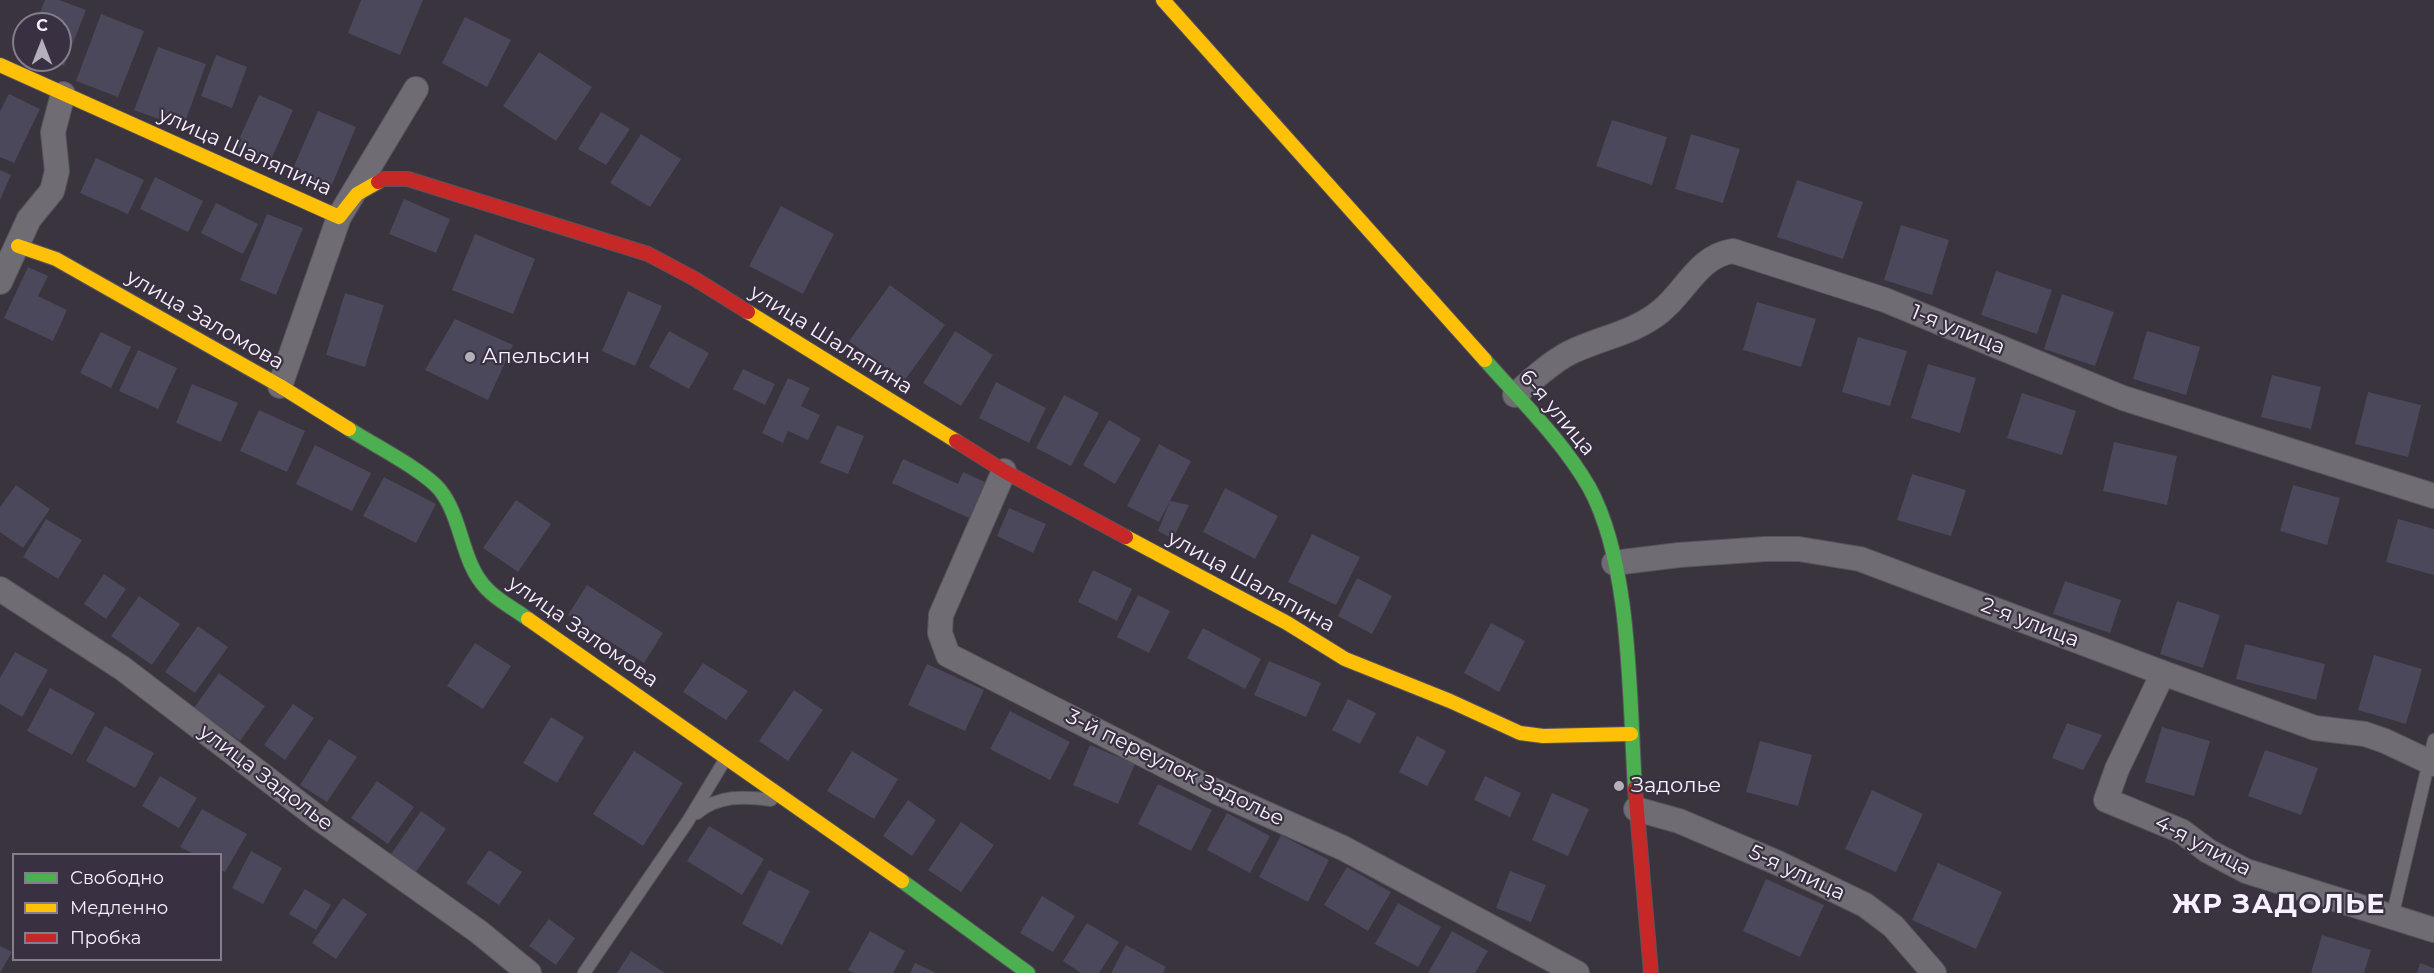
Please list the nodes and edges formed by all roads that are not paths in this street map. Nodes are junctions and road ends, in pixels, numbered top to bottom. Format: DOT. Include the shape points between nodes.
graph roads {
  1 [pos="1163,0"];
  2 [pos="0,65"];
  3 [pos="416,89"];
  4 [pos="63,94"];
  5 [pos="339,217"];
  6 [pos="18,246"];
  7 [pos="0,282"];
  8 [pos="279,387"];
  9 [pos="1515,395"];
  10 [pos="1004,471"];
  11 [pos="2434,496"];
  12 [pos="1614,563"];
  13 [pos="1,589"];
  14 [pos="2163,674"];
  15 [pos="1631,734"];
  16 [pos="2432,755"];
  17 [pos="727,757"];
  18 [pos="790,802"];
  19 [pos="1636,809"];
  20 [pos="688,821"];
  21 [pos="2392,917"];
  22 [pos="2434,930"];
  23 [pos="529,973"];
  24 [pos="584,973"];
  25 [pos="1028,973"];
  26 [pos="1577,973"];
  27 [pos="1651,973"];
  28 [pos="1935,973"];
  1 -- 9 [label="street, 6-я улица"];
  2 -- 4 [label="street, улица Шаляпина"];
  3 -- 5 [label="street"];
  4 -- 5 [label="street, улица Шаляпина"];
  4 -- 6 [label="street" via="53,132 57,171 52,191 29,219"];
  5 -- 8 [label="street"];
  5 -- 10 [label="street, улица Шаляпина" via="357,194 382,179 408,179 648,254 695,279"];
  6 -- 7 [label="street"];
  6 -- 8 [label="street, улица Заломова" via="56,259"];
  8 -- 17 [label="street, улица Заломова" via="432,481 453,509 473,568 487,590"];
  9 -- 11 [label="street, 1-я улица" via="1568,353 1631,329 1661,311 1704,263 1733,251 1885,300 2123,398"];
  9 -- 12 [label="street, 6-я улица" via="1569,457 1586,483 1599,510"];
  10 -- 15 [label="street, улица Шаляпина" via="1287,623 1345,659 1520,733"];
  10 -- 26 [label="street, 3-й переулок Задолье" via="940,615 940,633 948,655 1217,792 1343,848"];
  12 -- 14 [label="street, 2-я улица" via="1765,549 1826,552 1860,559"];
  12 -- 15 [label="street, 6-я улица"];
  13 -- 23 [label="street, улица Задолье" via="122,668"];
  14 -- 16 [label="street, 2-я улица" via="2314,728 2365,734"];
  14 -- 21 [label="street, 4-я улица" via="2106,800 2181,831 2246,871"];
  15 -- 19 [label="street, 6-я улица"];
  16 -- 21 [label="lane"];
  17 -- 18 [label="street, улица Заломова"];
  17 -- 20 [label="lane"];
  18 -- 20 [label="lane" via="747,796 729,798 708,804"];
  18 -- 25 [label="street, улица Заломова"];
  19 -- 27 [label="street, 6-я улица"];
  19 -- 28 [label="street, 5-я улица" via="1678,821 1865,905 1893,926"];
  20 -- 24 [label="lane"];
  21 -- 22 [label="street, 4-я улица"];
}
